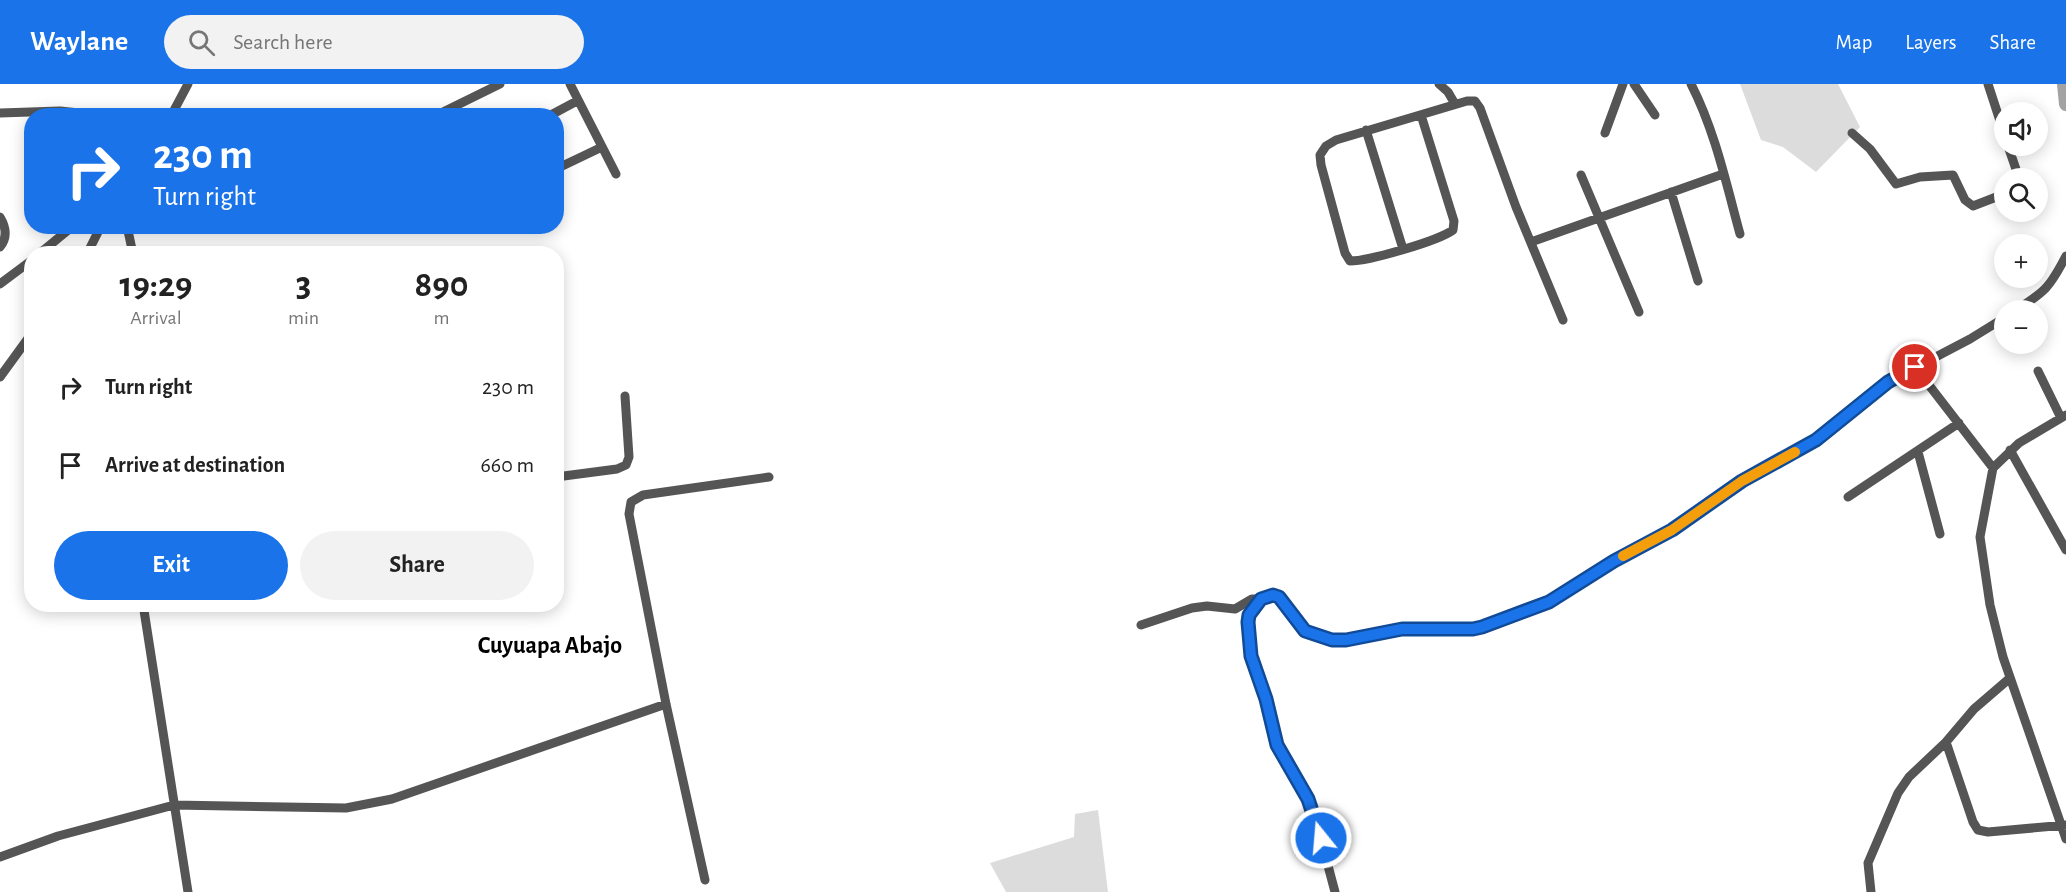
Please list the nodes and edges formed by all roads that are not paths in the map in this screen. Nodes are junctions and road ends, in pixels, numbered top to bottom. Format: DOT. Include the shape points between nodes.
graph roads {
  1 [pos="188,84"];
  2 [pos="501,84"];
  3 [pos="570,84"];
  4 [pos="1440,84"];
  5 [pos="1623,84"];
  6 [pos="1634,84"];
  7 [pos="1691,84"];
  8 [pos="1988,84"];
  9 [pos="577,100"];
  10 [pos="1994,102"];
  11 [pos="1455,104"];
  12 [pos="175,108"];
  13 [pos="451,108"];
  14 [pos="563,108"];
  15 [pos="24,112"];
  16 [pos="0,113"];
  17 [pos="1421,115"];
  18 [pos="1654,115"];
  19 [pos="1366,130"];
  20 [pos="1605,133"];
  21 [pos="1852,133"];
  22 [pos="602,147"];
  23 [pos="564,165"];
  24 [pos="616,174"];
  25 [pos="1723,174"];
  26 [pos="1581,175"];
  27 [pos="1671,192"];
  28 [pos="1994,198"];
  29 [pos="0,217"];
  30 [pos="1599,219"];
  31 [pos="63,234"];
  32 [pos="1740,234"];
  33 [pos="1531,242"];
  34 [pos="49,246"];
  35 [pos="0,247"];
  36 [pos="1403,249"];
  37 [pos="2066,256"];
  38 [pos="24,266"];
  39 [pos="1698,281"];
  40 [pos="0,284"];
  41 [pos="2032,300"];
  42 [pos="1639,312"];
  43 [pos="1563,320"];
  44 [pos="1994,324"];
  45 [pos="24,344"];
  46 [pos="1915,367"];
  47 [pos="2038,371"];
  48 [pos="0,377"];
  49 [pos="625,396"];
  50 [pos="2063,417"];
  51 [pos="1959,423"];
  52 [pos="2010,450"];
  53 [pos="1918,452"];
  54 [pos="1993,468"];
  55 [pos="564,476"];
  56 [pos="770,477"];
  57 [pos="1848,497"];
  58 [pos="1940,534"];
  59 [pos="2066,550"];
  60 [pos="1261,599"];
  61 [pos="144,612"];
  62 [pos="1141,625"];
  63 [pos="2010,678"];
  64 [pos="666,704"];
  65 [pos="1946,742"];
  66 [pos="174,805"];
  67 [pos="2063,825"];
  68 [pos="2066,839"];
  69 [pos="0,856"];
  70 [pos="705,880"];
  71 [pos="188,892"];
  72 [pos="1335,892"];
  73 [pos="1871,892"];
  1 -- 12 [label="street"];
  2 -- 13 [label="street"];
  3 -- 9 [label="street"];
  4 -- 11 [label="street"];
  5 -- 20 [label="street"];
  6 -- 18 [label="street"];
  7 -- 25 [label="street" via="1707,117"];
  8 -- 10 [label="street"];
  9 -- 14 [label="street"];
  9 -- 22 [label="street"];
  11 -- 17 [label="street"];
  11 -- 33 [label="street" via="1475,101 1480,108"];
  15 -- 16 [label="street"];
  17 -- 19 [label="street"];
  17 -- 36 [label="street" via="1454,221 1453,230"];
  19 -- 36 [label="street"];
  19 -- 36 [label="street" via="1336,140 1320,155 1345,253 1350,261 1359,261"];
  21 -- 28 [label="street" via="1870,149 1896,184 1920,177 1953,175 1965,200 1973,206"];
  22 -- 23 [label="street"];
  22 -- 24 [label="street"];
  25 -- 27 [label="street"];
  25 -- 32 [label="street"];
  26 -- 30 [label="street"];
  27 -- 30 [label="street"];
  27 -- 39 [label="street"];
  29 -- 35 [label="street" via="6,233"];
  30 -- 33 [label="street"];
  30 -- 42 [label="street"];
  31 -- 34 [label="street"];
  33 -- 43 [label="street"];
  37 -- 41 [label="street" via="2051,284"];
  38 -- 40 [label="street"];
  44 -- 46 [label="street"];
  45 -- 48 [label="street"];
  46 -- 51 [label="street"];
  46 -- 60 [label="street" via="1888,382 1816,440 1742,481 1672,530 1549,602 1482,627 1402,629 1339,641 1305,631 1279,597"];
  47 -- 50 [label="street"];
  49 -- 55 [label="street" via="629,457 626,465"];
  50 -- 52 [label="street"];
  51 -- 53 [label="street"];
  51 -- 54 [label="street"];
  52 -- 54 [label="street"];
  52 -- 59 [label="street"];
  53 -- 57 [label="street"];
  53 -- 58 [label="street"];
  54 -- 63 [label="street" via="1980,537 1990,605"];
  56 -- 64 [label="street" via="643,495 631,502 630,514"];
  60 -- 62 [label="street" via="1252,599 1235,609 1192,608"];
  60 -- 72 [label="street" via="1248,622 1254,669 1277,745 1315,817"];
  61 -- 66 [label="street"];
  63 -- 65 [label="street" via="1974,709"];
  63 -- 67 [label="street"];
  64 -- 66 [label="street" via="392,799 346,808"];
  64 -- 70 [label="street"];
  65 -- 67 [label="street" via="1978,830"];
  65 -- 73 [label="street" via="1898,793 1868,863"];
  66 -- 69 [label="street"];
  66 -- 71 [label="street"];
  67 -- 68 [label="street"];
}
